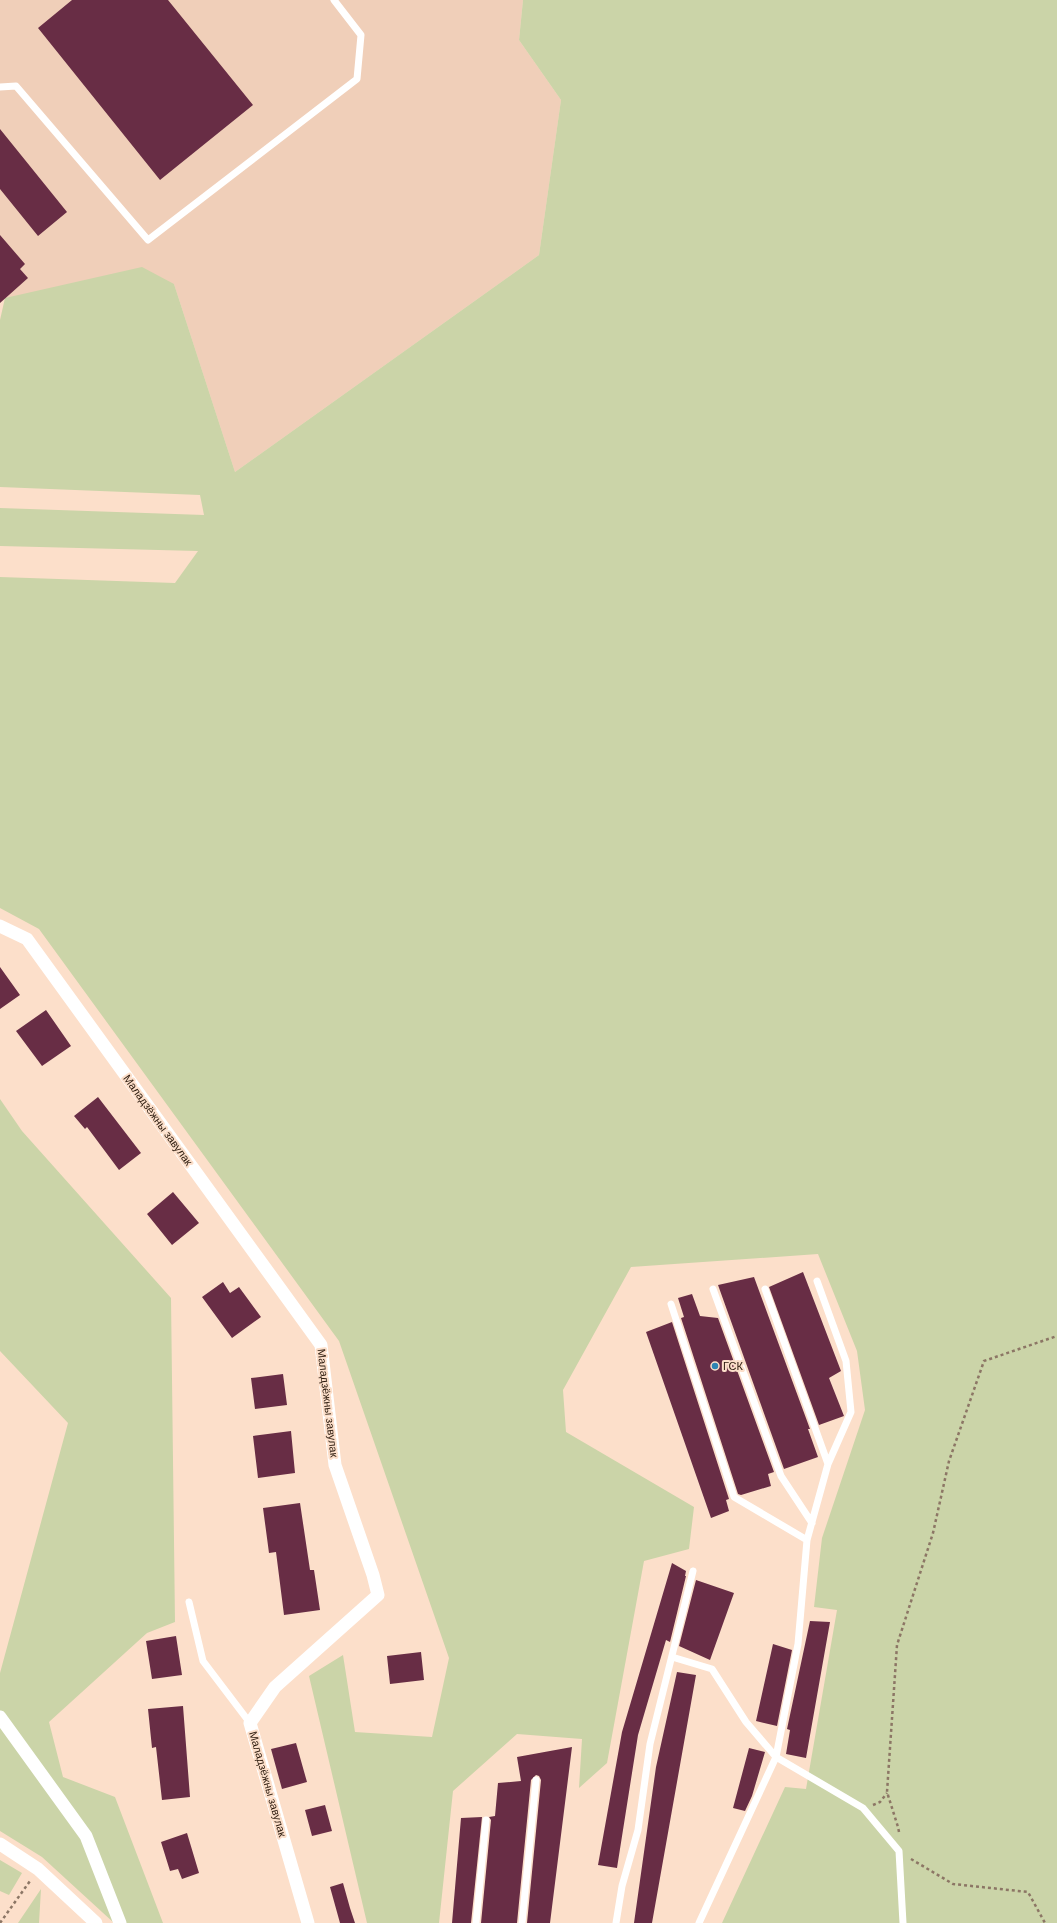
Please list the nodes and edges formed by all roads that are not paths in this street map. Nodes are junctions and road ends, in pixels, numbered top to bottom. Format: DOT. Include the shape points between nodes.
graph roads {
  1 [pos="334,0"];
  2 [pos="0,87"];
  3 [pos="0,926"];
  4 [pos="817,1281"];
  5 [pos="713,1289"];
  6 [pos="765,1289"];
  7 [pos="671,1304"];
  8 [pos="828,1464"];
  9 [pos="812,1523"];
  10 [pos="807,1540"];
  11 [pos="693,1571"];
  12 [pos="189,1602"];
  13 [pos="672,1657"];
  14 [pos="0,1717"];
  15 [pos="250,1723"];
  16 [pos="776,1757"];
  17 [pos="536,1780"];
  18 [pos="486,1820"];
  19 [pos="0,1844"];
  20 [pos="96,1923"];
  21 [pos="120,1923"];
  22 [pos="308,1923"];
  23 [pos="476,1923"];
  24 [pos="522,1923"];
  25 [pos="616,1923"];
  26 [pos="699,1923"];
  27 [pos="903,1923"];
  1 -- 2 [label="lane" via="361,35 357,79 148,240 16,86"];
  3 -- 15 [label="street, Маладзёжны завулак" via="27,939 321,1345 335,1465 378,1595 275,1687"];
  4 -- 8 [label="lane" via="846,1361 851,1412"];
  5 -- 9 [label="lane" via="781,1476"];
  6 -- 8 [label="lane"];
  7 -- 10 [label="lane" via="734,1497"];
  8 -- 9 [label="lane"];
  9 -- 10 [label="lane"];
  10 -- 16 [label="lane" via="798,1644"];
  11 -- 13 [label="lane"];
  12 -- 15 [label="lane" via="203,1661"];
  13 -- 16 [label="lane" via="712,1669 746,1722"];
  13 -- 25 [label="lane" via="650,1744 638,1830 622,1886"];
  14 -- 21 [label="street" via="86,1836"];
  15 -- 22 [label="street, Маладзёжны завулак"];
  16 -- 26 [label="lane"];
  16 -- 27 [label="lane" via="863,1808 899,1851"];
  17 -- 24 [label="lane"];
  18 -- 23 [label="lane"];
  19 -- 20 [label="street" via="38,1869"];
}
